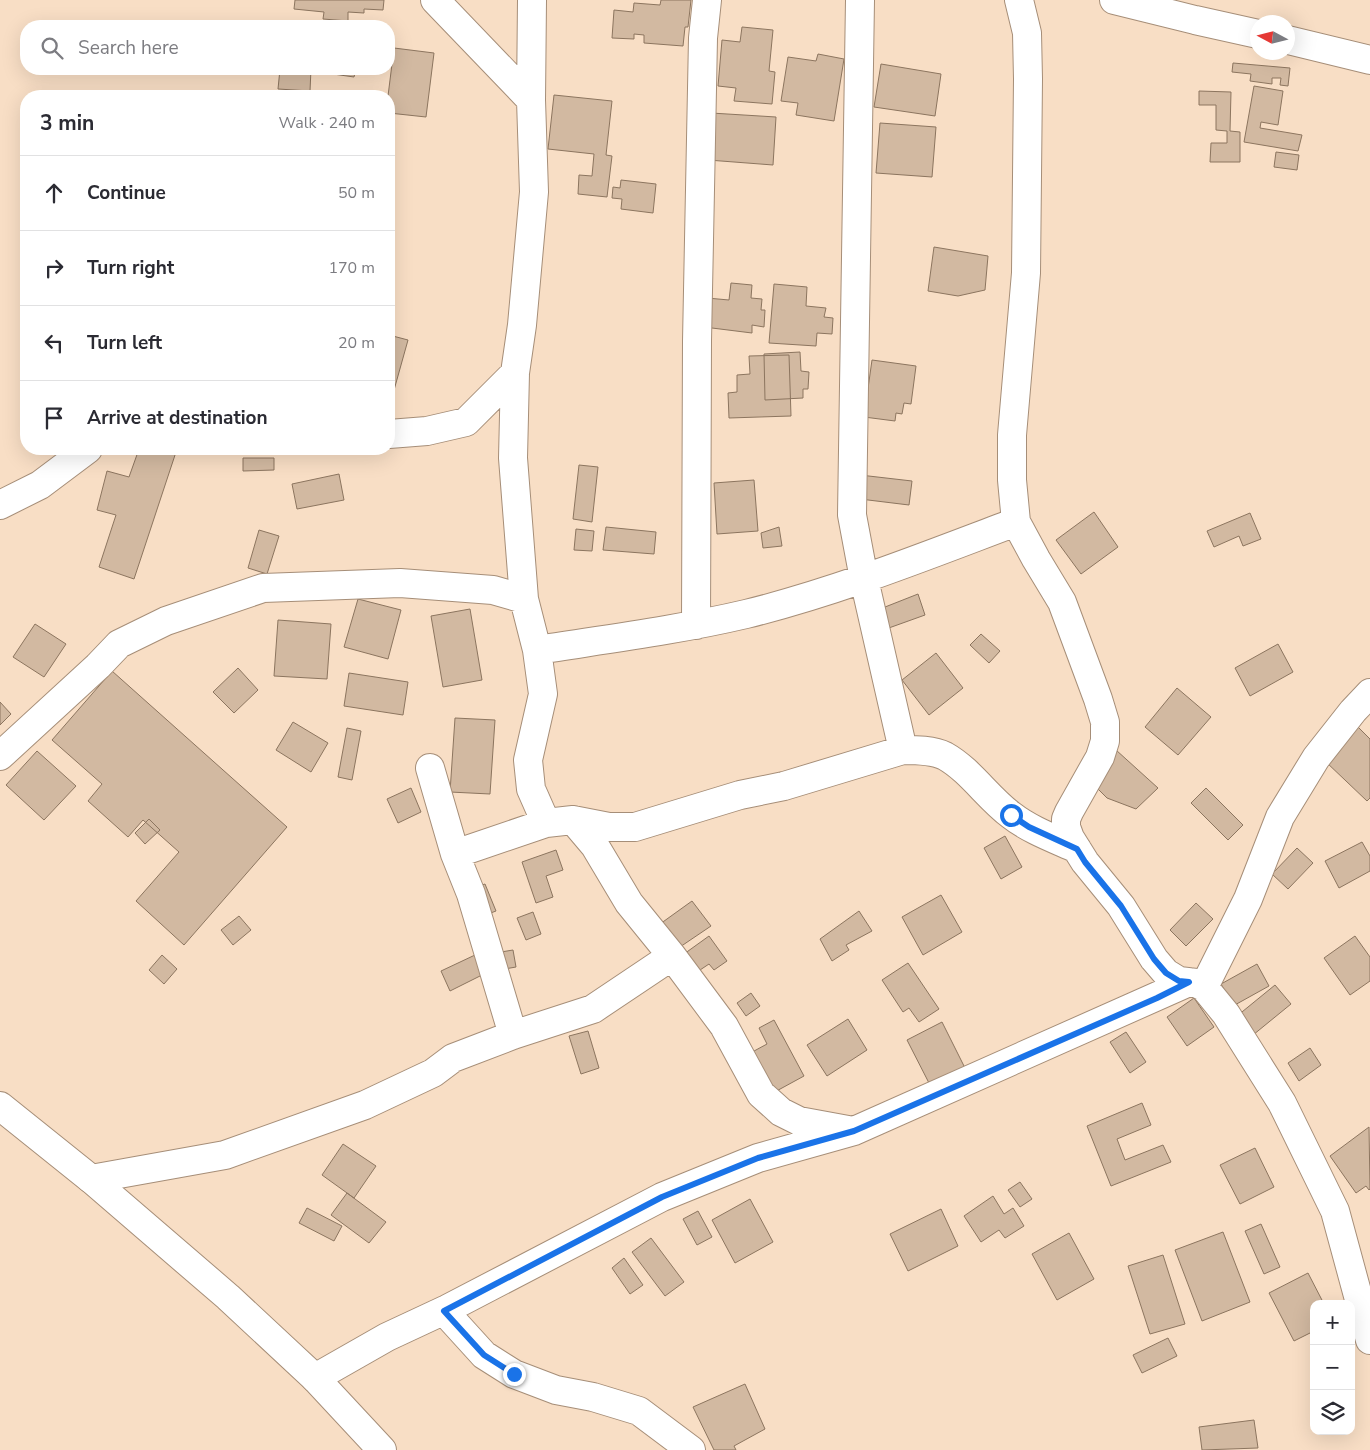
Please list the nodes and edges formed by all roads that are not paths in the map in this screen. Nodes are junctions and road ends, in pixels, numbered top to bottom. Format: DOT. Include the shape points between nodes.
graph roads {
  1 [pos="435,0"];
  2 [pos="532,0"];
  3 [pos="707,0"];
  4 [pos="860,0"];
  5 [pos="1019,0"];
  6 [pos="1114,0"];
  7 [pos="1196,10"];
  8 [pos="1250,31"];
  9 [pos="1295,42"];
  10 [pos="1370,60"];
  11 [pos="531,100"];
  12 [pos="516,372"];
  13 [pos="395,434"];
  14 [pos="80,455"];
  15 [pos="0,506"];
  16 [pos="1016,522"];
  17 [pos="864,579"];
  18 [pos="524,599"];
  19 [pos="696,625"];
  20 [pos="537,650"];
  21 [pos="1370,693"];
  22 [pos="903,750"];
  23 [pos="0,756"];
  24 [pos="430,768"];
  25 [pos="573,820"];
  26 [pos="546,823"];
  27 [pos="1077,849"];
  28 [pos="455,854"];
  29 [pos="672,956"];
  30 [pos="1196,985"];
  31 [pos="513,1035"];
  32 [pos="0,1106"];
  33 [pos="854,1131"];
  34 [pos="91,1179"];
  35 [pos="444,1311"];
  36 [pos="1370,1340"];
  37 [pos="315,1378"];
  38 [pos="382,1450"];
  39 [pos="690,1450"];
  1 -- 11 [label="street"];
  2 -- 11 [label="street"];
  3 -- 19 [label="street" via="703,38 697,331"];
  4 -- 17 [label="street" via="852,515"];
  5 -- 16 [label="street" via="1028,33 1028,79 1026,273 1012,435"];
  6 -- 7 [label="street"];
  7 -- 8 [label="street"];
  9 -- 10 [label="street"];
  11 -- 12 [label="street" via="534,192"];
  12 -- 13 [label="street" via="466,422 427,431"];
  12 -- 18 [label="street" via="513,458"];
  14 -- 15 [label="street" via="40,485"];
  16 -- 17 [label="street"];
  16 -- 27 [label="street" via="1062,602 1105,722 1105,741 1100,757 1066,819 1070,838"];
  17 -- 19 [label="street"];
  17 -- 22 [label="street"];
  18 -- 20 [label="street"];
  18 -- 23 [label="street" via="493,590 400,583 263,588 166,621 119,644"];
  19 -- 20 [label="street"];
  20 -- 26 [label="street" via="543,694 528,760 531,789"];
  21 -- 30 [label="street" via="1316,758 1280,817 1248,900"];
  22 -- 25 [label="street" via="634,827 609,827"];
  22 -- 27 [label="street" via="944,755 1011,815"];
  24 -- 28 [label="street"];
  25 -- 26 [label="street"];
  25 -- 29 [label="street" via="594,846 629,903"];
  26 -- 28 [label="street"];
  27 -- 30 [label="street" via="1121,906 1166,973 1179,981"];
  28 -- 31 [label="street" via="471,894"];
  29 -- 31 [label="street" via="593,1009"];
  29 -- 33 [label="street" via="724,1026 761,1094 781,1112 799,1121"];
  30 -- 33 [label="street" via="1157,998"];
  30 -- 36 [label="street" via="1226,1014 1282,1103 1335,1211"];
  31 -- 34 [label="street" via="453,1058 433,1073 365,1104 225,1155"];
  32 -- 34 [label="street"];
  33 -- 35 [label="street" via="758,1158 662,1197"];
  34 -- 37 [label="street" via="228,1297"];
  35 -- 37 [label="street" via="387,1337"];
  35 -- 39 [label="street" via="484,1355 514,1374 556,1390 639,1411"];
  37 -- 38 [label="street"];
}
